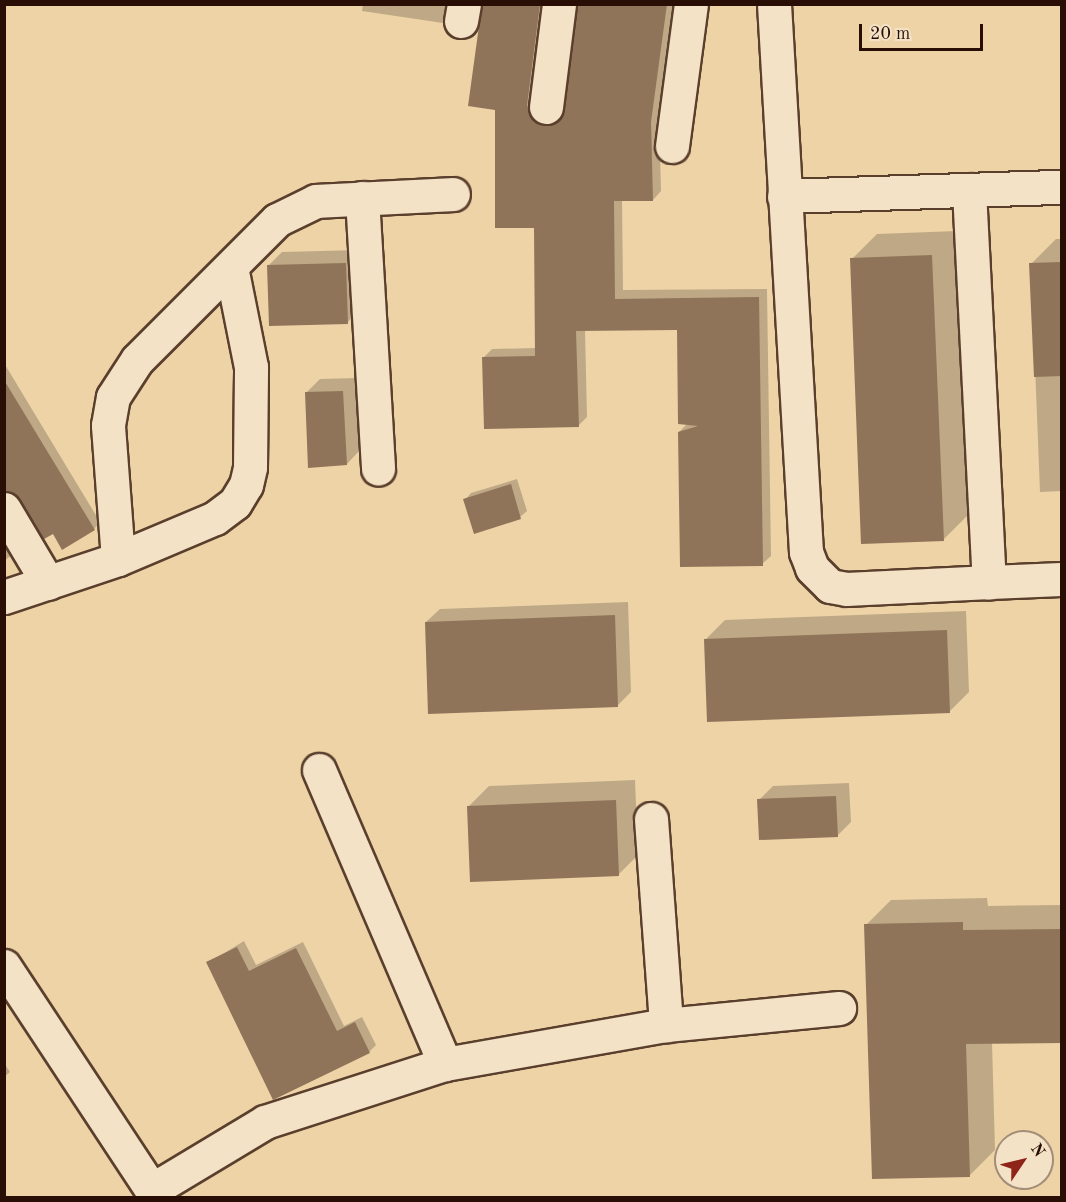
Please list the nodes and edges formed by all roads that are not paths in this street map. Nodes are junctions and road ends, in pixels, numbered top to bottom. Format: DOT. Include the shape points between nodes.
graph roads {
  1 [pos="559,4"];
  2 [pos="691,4"];
  3 [pos="774,4"];
  4 [pos="546,106"];
  5 [pos="672,146"];
  6 [pos="1062,187"];
  7 [pos="969,190"];
  8 [pos="453,194"];
  9 [pos="784,196"];
  10 [pos="362,198"];
  11 [pos="231,267"];
  12 [pos="378,469"];
  13 [pos="4,509"];
  14 [pos="118,559"];
  15 [pos="1062,579"];
  16 [pos="48,582"];
  17 [pos="989,582"];
  18 [pos="4,597"];
  19 [pos="319,770"];
  20 [pos="651,819"];
  21 [pos="4,966"];
  22 [pos="839,1008"];
  23 [pos="666,1025"];
  24 [pos="445,1064"];
  25 [pos="155,1194"];
  1 -- 4 [label="street"];
  2 -- 5 [label="street"];
  3 -- 9 [label="street"];
  6 -- 7 [label="street"];
  7 -- 9 [label="street"];
  7 -- 17 [label="street"];
  8 -- 10 [label="street"];
  9 -- 17 [label="street" via="806,552 812,568 830,586 847,588"];
  10 -- 11 [label="street" via="316,201 294,209 277,220"];
  10 -- 12 [label="street"];
  11 -- 14 [label="street" via="137,360 113,397 108,425"];
  11 -- 14 [label="street" via="251,367 250,467 246,485 236,503 214,518"];
  13 -- 16 [label="street"];
  14 -- 16 [label="street"];
  15 -- 17 [label="street"];
  16 -- 18 [label="street"];
  19 -- 24 [label="street"];
  20 -- 23 [label="street"];
  21 -- 25 [label="street"];
  22 -- 23 [label="street"];
  23 -- 24 [label="street"];
  24 -- 25 [label="street" via="265,1122"];
}
